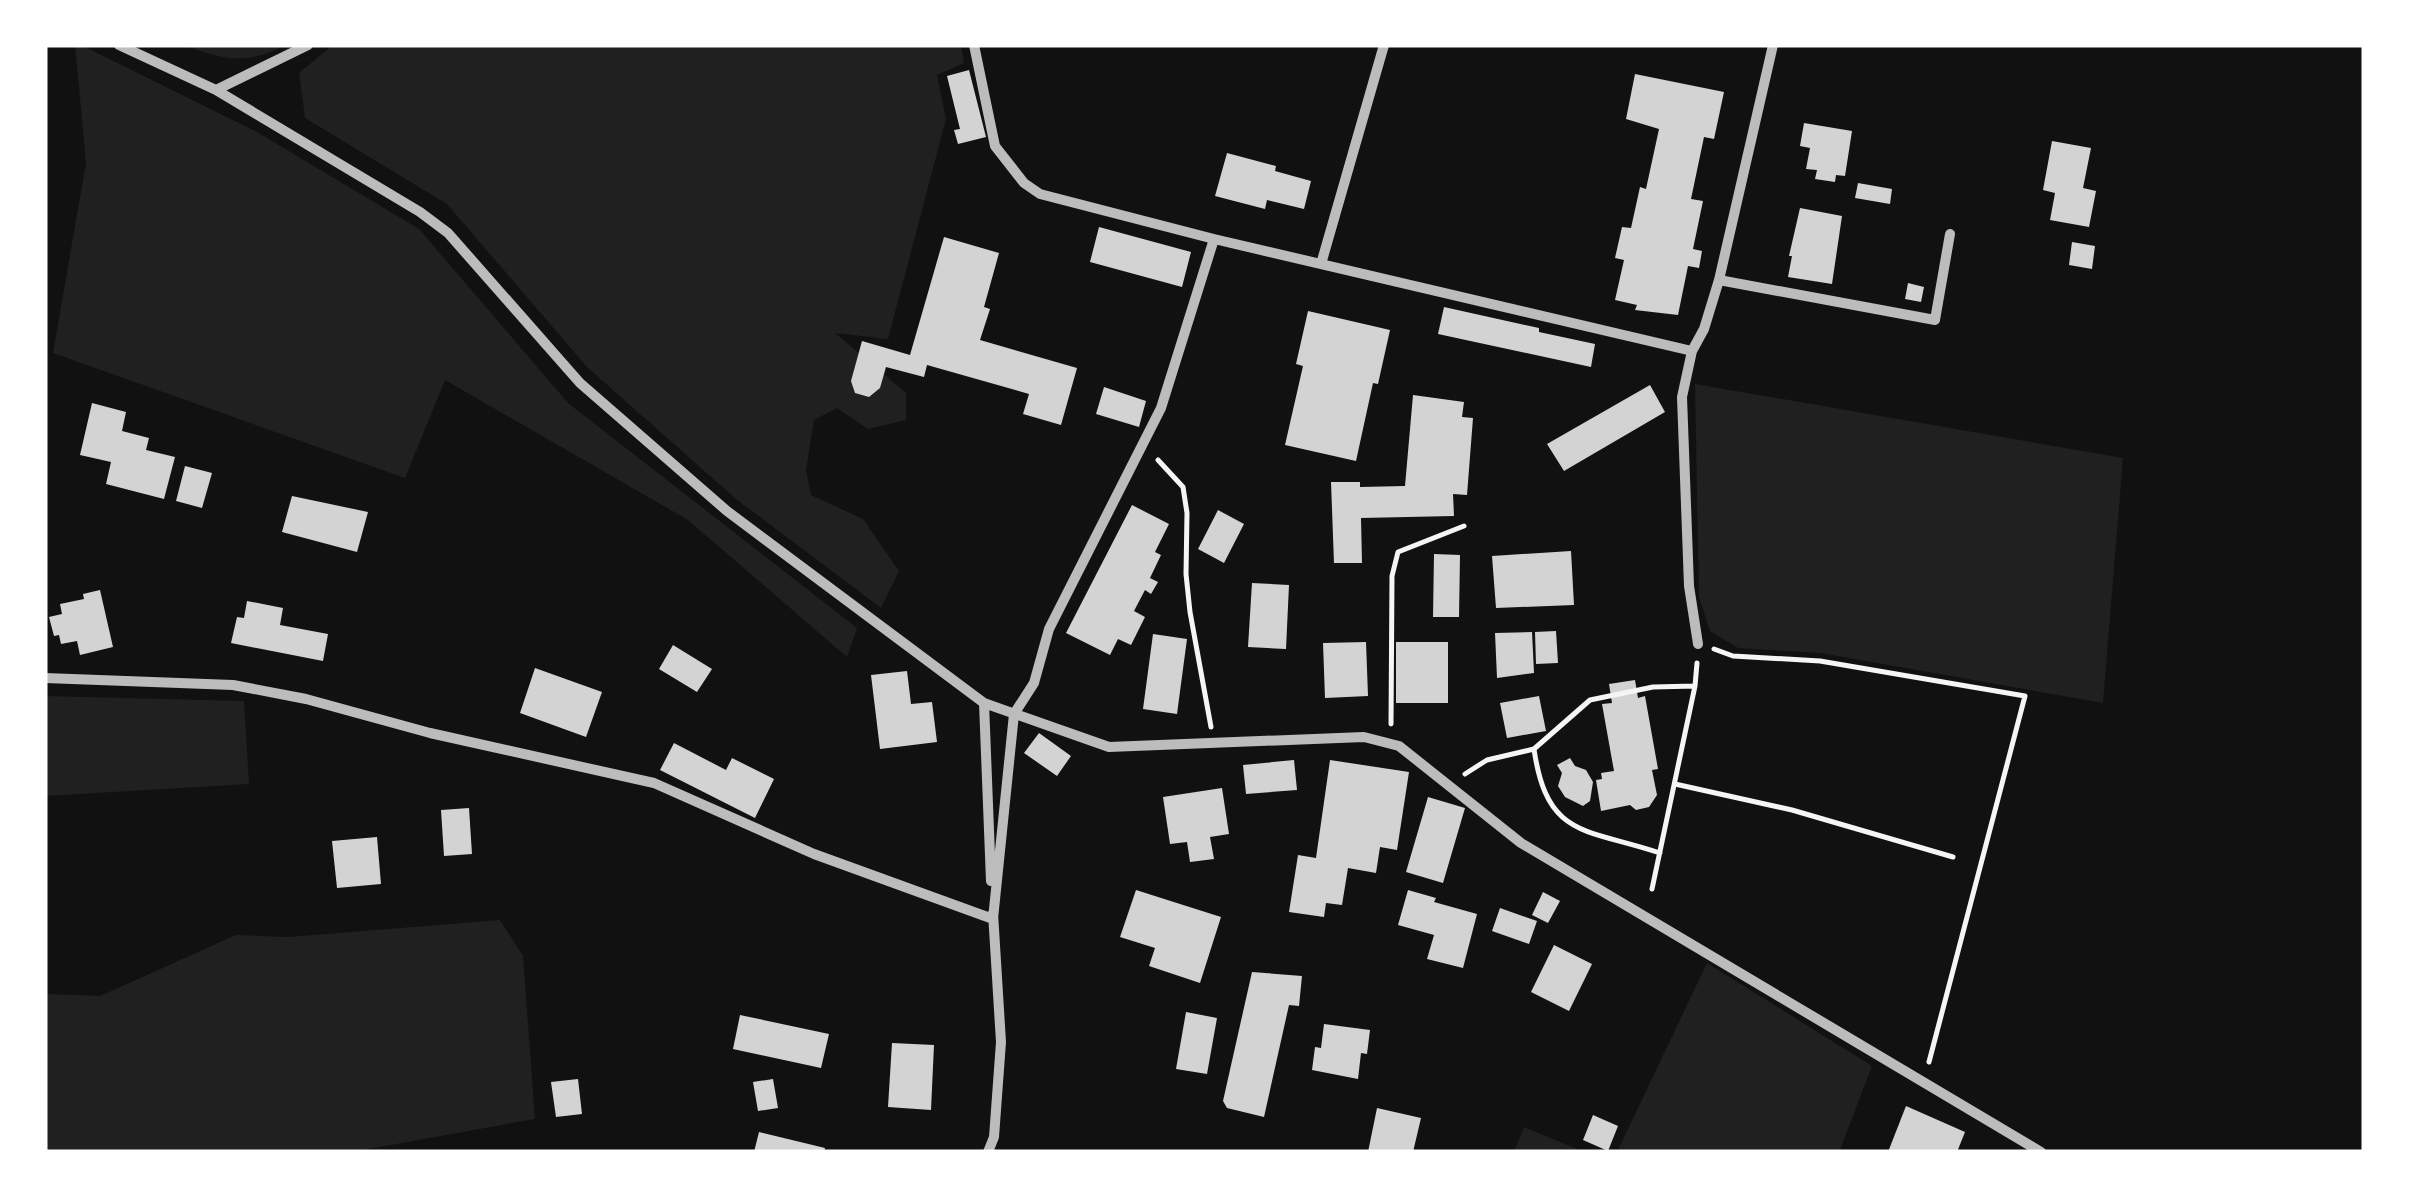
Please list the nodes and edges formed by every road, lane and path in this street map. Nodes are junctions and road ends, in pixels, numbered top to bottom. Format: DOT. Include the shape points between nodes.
graph roads {
  1 [pos="120,45"];
  2 [pos="308,45"];
  3 [pos="974,45"];
  4 [pos="1384,45"];
  5 [pos="1772,45"];
  6 [pos="216,90"];
  7 [pos="1950,234"];
  8 [pos="1214,239"];
  9 [pos="1321,264"];
  10 [pos="1718,280"];
  11 [pos="1692,351"];
  12 [pos="1144,442"];
  13 [pos="1464,526"];
  14 [pos="1698,644"];
  15 [pos="45,678"];
  16 [pos="1696,686"];
  17 [pos="984,703"];
  18 [pos="1014,714"];
  19 [pos="1391,742"];
  20 [pos="1213,743"];
  21 [pos="1534,749"];
  22 [pos="1447,784"];
  23 [pos="1675,784"];
  24 [pos="1660,853"];
  25 [pos="1953,857"];
  26 [pos="1652,889"];
  27 [pos="993,919"];
  28 [pos="1924,1080"];
  29 [pos="988,1152"];
  30 [pos="2042,1152"];
  1 -- 6 [label="street"];
  2 -- 6 [label="street"];
  3 -- 8 [label="street" via="995,146 1024,182 1040,194"];
  4 -- 9 [label="street"];
  5 -- 10 [label="street"];
  6 -- 17 [label="street" via="448,233 595,396 728,511"];
  7 -- 10 [label="street" via="1936,320"];
  8 -- 9 [label="street"];
  8 -- 12 [label="street"];
  9 -- 11 [label="street"];
  10 -- 11 [label="street"];
  11 -- 14 [label="street" via="1682,398 1688,586"];
  12 -- 18 [label="street" via="1049,629 1034,682"];
  12 -- 20 [label="path" via="1182,487 1190,612"];
  13 -- 19 [label="path" via="1398,552 1392,576"];
  14 -- 16 [label="path"];
  14 -- 28 [label="path" via="1733,656 1820,661 2025,696"];
  15 -- 27 [label="street" via="233,685 654,783 814,854"];
  16 -- 21 [label="path" via="1590,700"];
  16 -- 23 [label="path"];
  17 -- 18 [label="street"];
  17 -- 27 [label="street"];
  18 -- 20 [label="street" via="1109,746"];
  18 -- 27 [label="street"];
  19 -- 20 [label="street"];
  19 -- 22 [label="street"];
  21 -- 22 [label="path" via="1487,760"];
  21 -- 24 [label="path" via="1548,804 1566,822"];
  22 -- 28 [label="street" via="1521,843"];
  23 -- 24 [label="path"];
  23 -- 25 [label="path"];
  24 -- 26 [label="path"];
  27 -- 29 [label="street" via="1001,1042"];
  28 -- 30 [label="street"];
}
